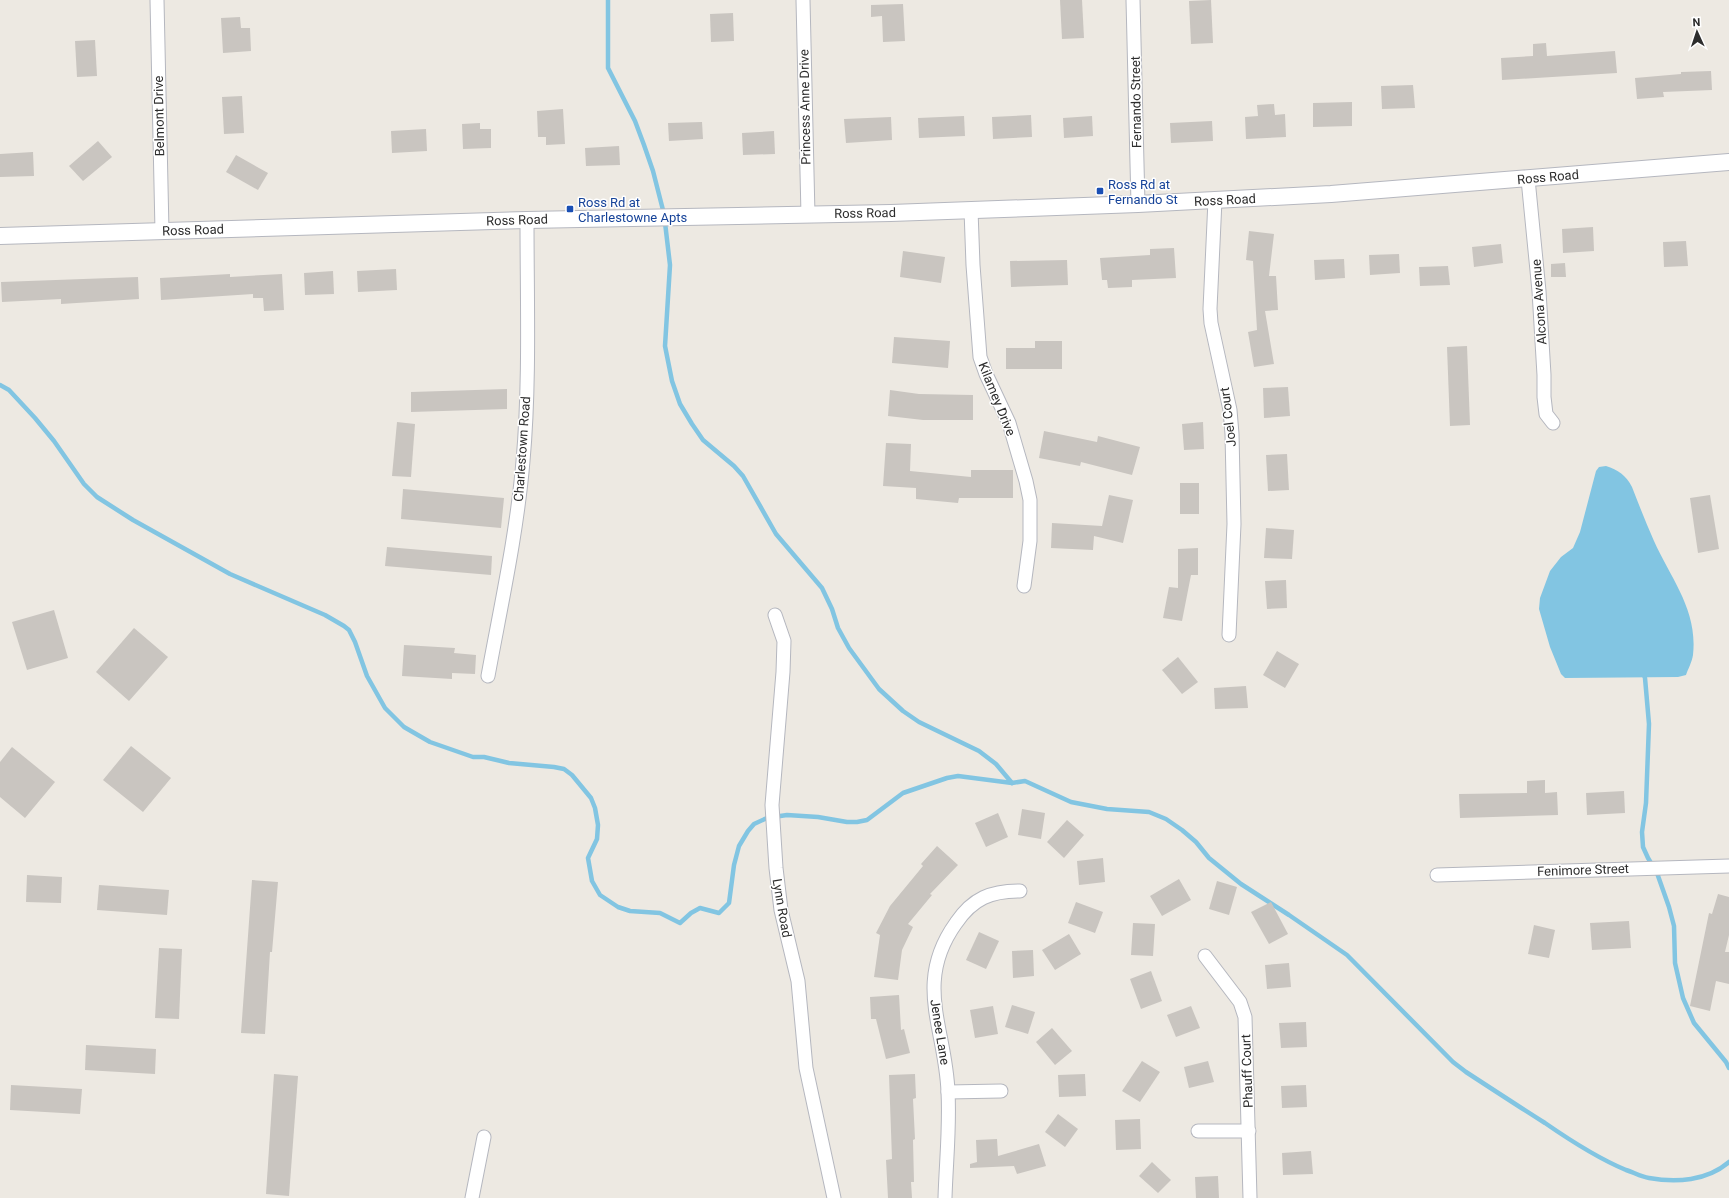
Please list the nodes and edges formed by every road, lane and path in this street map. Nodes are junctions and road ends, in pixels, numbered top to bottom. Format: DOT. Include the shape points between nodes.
graph roads {
  1 [pos="157,0"];
  2 [pos="803,0"];
  3 [pos="1133,0"];
  4 [pos="1729,162"];
  5 [pos="1528,179"];
  6 [pos="1214,200"];
  7 [pos="1138,204"];
  8 [pos="971,210"];
  9 [pos="808,215"];
  10 [pos="527,220"];
  11 [pos="162,231"];
  12 [pos="0,236"];
  13 [pos="1554,423"];
  14 [pos="1024,586"];
  15 [pos="775,615"];
  16 [pos="1229,635"];
  17 [pos="488,676"];
  18 [pos="1729,866"];
  19 [pos="1437,875"];
  20 [pos="1020,891"];
  21 [pos="1206,956"];
  22 [pos="1001,1091"];
  23 [pos="948,1092"];
  24 [pos="1198,1131"];
  25 [pos="1249,1131"];
  26 [pos="484,1137"];
  27 [pos="472,1198"];
  28 [pos="834,1198"];
  29 [pos="945,1198"];
  30 [pos="1250,1198"];
  1 -- 11 [label="street, Belmont Drive"];
  2 -- 9 [label="street, Princess Anne Drive"];
  3 -- 7 [label="street, Fernando Street"];
  4 -- 5 [label="street, Ross Road"];
  5 -- 6 [label="street, Ross Road"];
  5 -- 13 [label="street, Alcona Avenue" via="1539,291 1544,397 1546,414"];
  6 -- 7 [label="street, Ross Road"];
  6 -- 16 [label="street, Joel Court" via="1211,323 1226,389 1232,434 1234,524"];
  7 -- 8 [label="street, Ross Road"];
  8 -- 9 [label="street, Ross Road"];
  8 -- 14 [label="street, Kilamey Drive" via="980,357 1009,423 1030,500 1030,541"];
  9 -- 10 [label="street, Ross Road"];
  10 -- 11 [label="street, Ross Road"];
  10 -- 17 [label="street, Charlestown Road" via="523,461"];
  11 -- 12 [label="street, Ross Road"];
  15 -- 28 [label="street, Lynn Road" via="784,641 772,804 776,868 781,910 798,981 807,1075"];
  18 -- 19 [label="street, Fenimore Street"];
  20 -- 23 [label="street, Jenee Lane" via="1003,891 974,902 948,933 941,949 933,987 934,1010 946,1063"];
  21 -- 25 [label="street, Phauff Court" via="1240,1002 1245,1018"];
  22 -- 23 [label="street"];
  23 -- 29 [label="street, Jenee Lane"];
  24 -- 25 [label="street"];
  25 -- 30 [label="street, Phauff Court"];
  26 -- 27 [label="street"];
}
